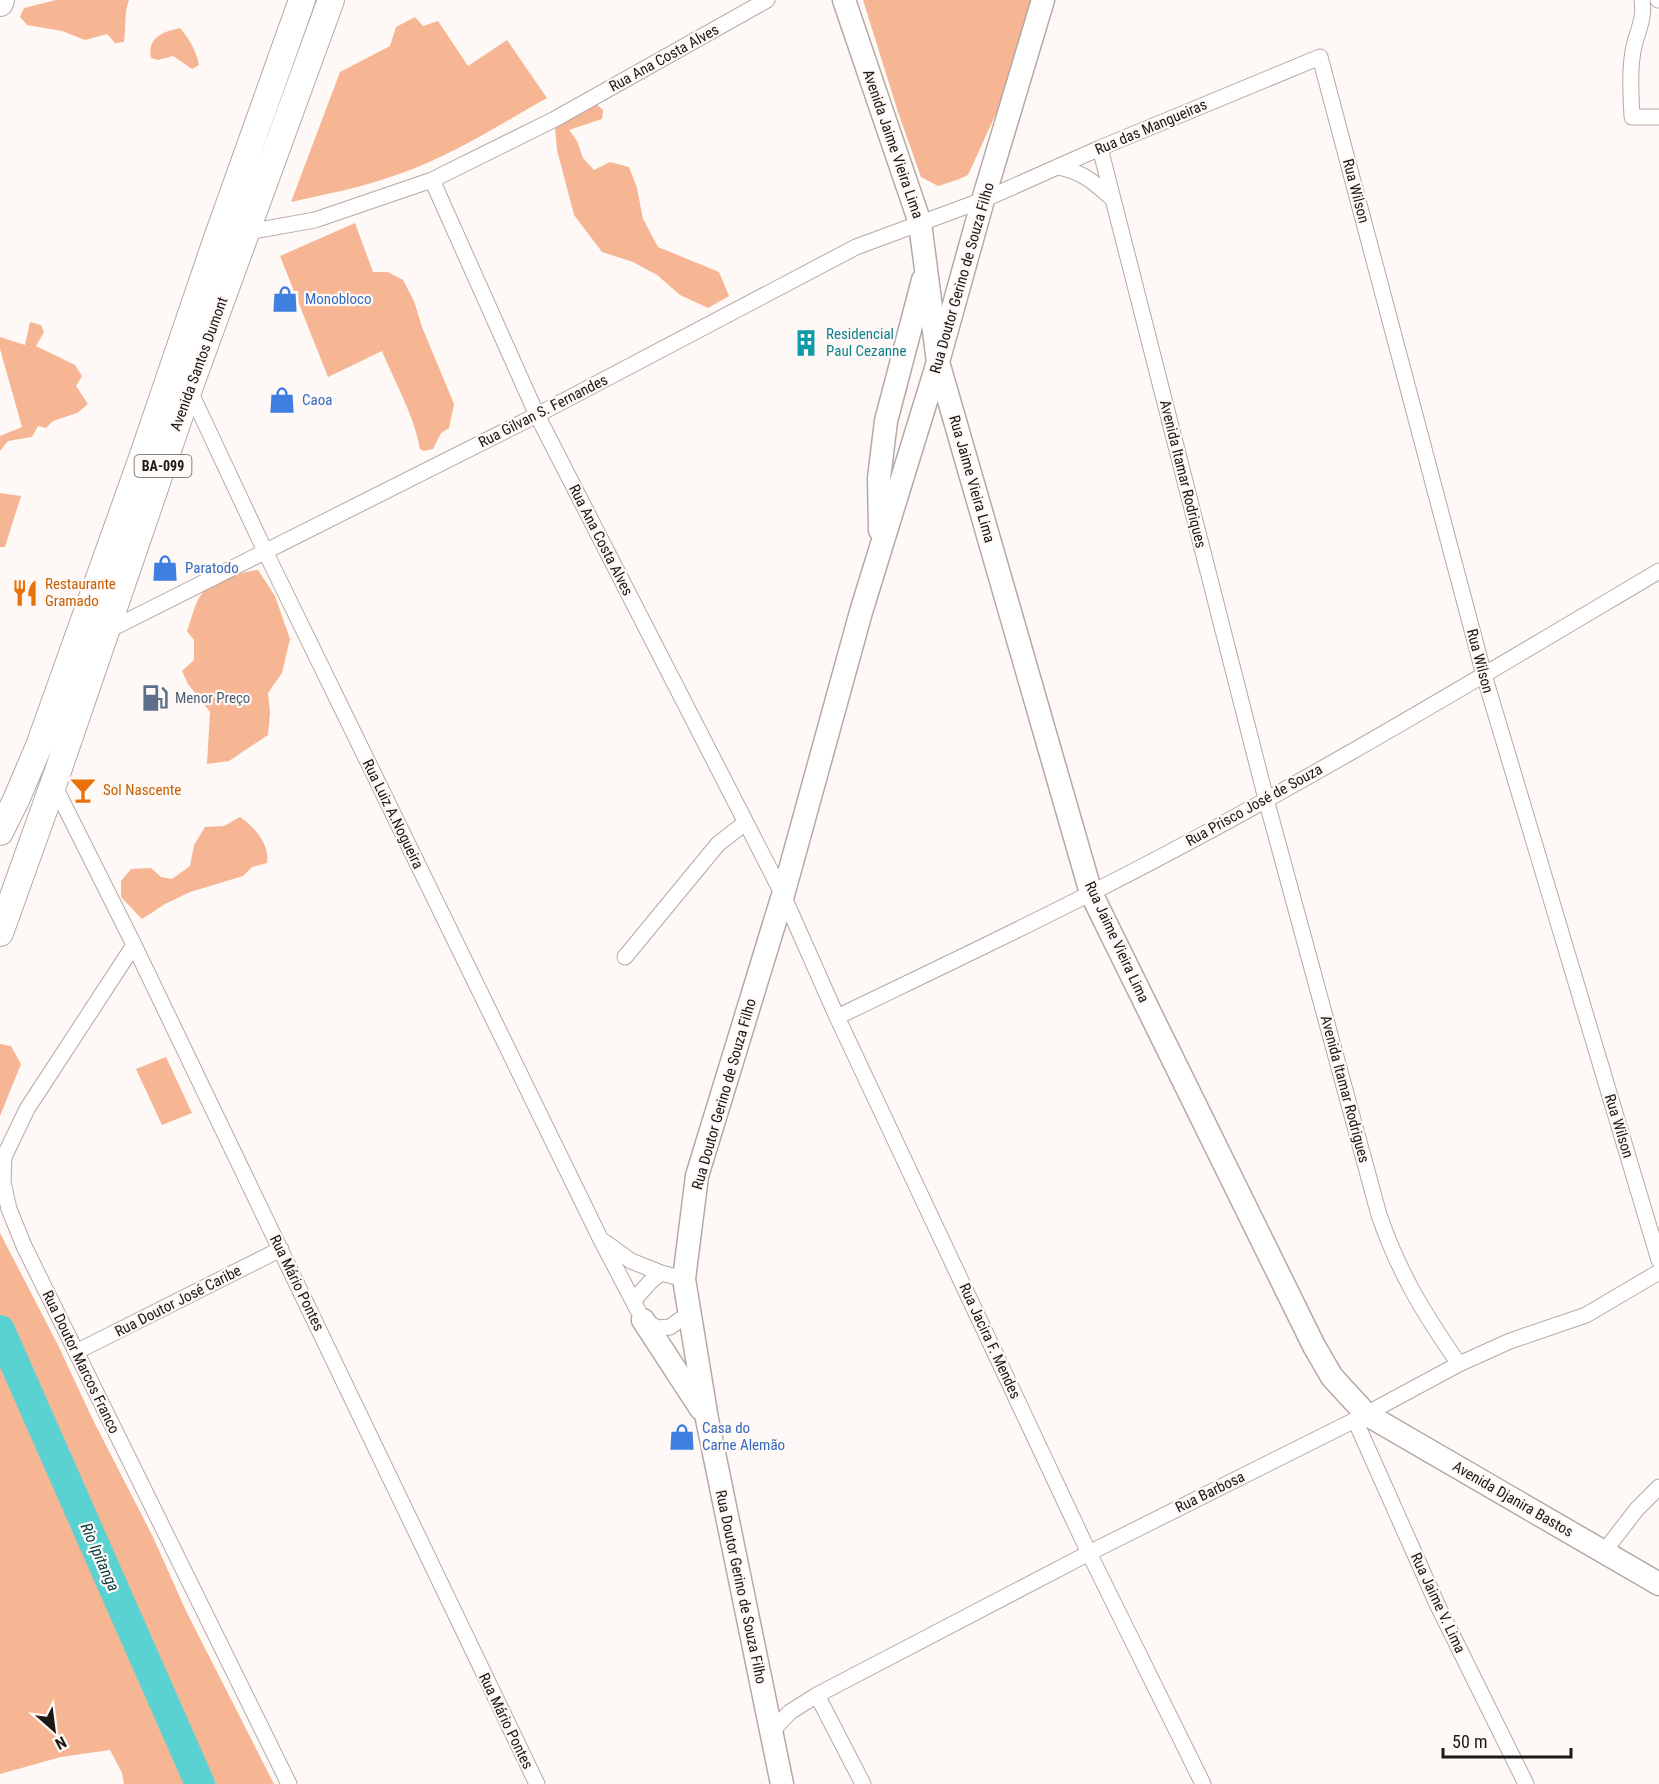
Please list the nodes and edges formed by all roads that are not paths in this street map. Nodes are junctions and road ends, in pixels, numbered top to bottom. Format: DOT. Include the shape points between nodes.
graph roads {
  1 [pos="302,0"];
  2 [pos="331,0"];
  3 [pos="767,0"];
  4 [pos="844,0"];
  5 [pos="1042,0"];
  6 [pos="1642,0"];
  7 [pos="1320,57"];
  8 [pos="1659,117"];
  9 [pos="1100,148"];
  10 [pos="1057,167"];
  11 [pos="432,180"];
  12 [pos="1113,199"];
  13 [pos="983,200"];
  14 [pos="920,223"];
  15 [pos="248,232"];
  16 [pos="925,270"];
  17 [pos="938,362"];
  18 [pos="189,389"];
  19 [pos="537,415"];
  20 [pos="265,551"];
  21 [pos="879,555"];
  22 [pos="1659,571"];
  23 [pos="107,631"];
  24 [pos="1484,675"];
  25 [pos="54,783"];
  26 [pos="1266,799"];
  27 [pos="745,823"];
  28 [pos="0,832"];
  29 [pos="1091,893"];
  30 [pos="783,895"];
  31 [pos="0,933"];
  32 [pos="134,945"];
  33 [pos="625,957"];
  34 [pos="837,1017"];
  35 [pos="600,1238"];
  36 [pos="281,1249"];
  37 [pos="1659,1260"];
  38 [pos="1659,1272"];
  39 [pos="662,1273"];
  40 [pos="684,1279"];
  41 [pos="638,1311"];
  42 [pos="688,1314"];
  43 [pos="76,1352"];
  44 [pos="1460,1364"];
  45 [pos="1360,1417"];
  46 [pos="707,1419"];
  47 [pos="1659,1487"];
  48 [pos="1603,1552"];
  49 [pos="1089,1553"];
  50 [pos="1659,1584"];
  51 [pos="817,1695"];
  52 [pos="771,1732"];
  53 [pos="289,1784"];
  54 [pos="537,1784"];
  55 [pos="782,1784"];
  56 [pos="863,1784"];
  57 [pos="1203,1784"];
  58 [pos="1526,1784"];
  1 -- 28 [label="highway, Avenida Santos Dumont / BA-099" via="39,746"];
  2 -- 15 [label="highway, Avenida Santos Dumont / BA-099"];
  3 -- 11 [label="street, Rua Ana Costa Alves" via="555,118"];
  4 -- 14 [label="main road, Avenida Jaime Vieira Lima"];
  5 -- 13 [label="main road, Rua Doutor Gerino de Souza Filho"];
  6 -- 8 [label="street" via="1644,9 1632,69 1632,117"];
  7 -- 9 [label="street, Rua das Mangueiras"];
  7 -- 24 [label="street, Rua Wilson"];
  9 -- 10 [label="street, Rua das Mangueiras"];
  9 -- 12 [label="street, Avenida Itamar Rodriques"];
  10 -- 12 [label="street" via="1091,179"];
  10 -- 13 [label="street, Rua das Mangueiras"];
  11 -- 15 [label="street, Rua Ana Costa Alves" via="315,220"];
  11 -- 19 [label="street, Rua Ana Costa Alves"];
  12 -- 26 [label="street, Avenida Itamar Rodriques"];
  13 -- 14 [label="street, Rua Gilvan S. Fernandes"];
  13 -- 17 [label="main road, Rua Doutor Gerino de Souza Filho"];
  14 -- 16 [label="main road, Avenida Jaime Vieira Lima"];
  14 -- 19 [label="street, Rua Gilvan S. Fernandes" via="856,247"];
  15 -- 18 [label="highway, Avenida Santos Dumont / BA-099"];
  16 -- 17 [label="main road, Avenida Jaime Vieira Lima"];
  16 -- 21 [label="main road, Rua Doutor Gerino de Souza Filho" via="886,421 879,478"];
  17 -- 21 [label="main road, Rua Doutor Gerino de Souza Filho"];
  17 -- 29 [label="main road, Rua Jaime Vieira Lima"];
  18 -- 20 [label="street, Rua Luiz A.Nogueira"];
  18 -- 23 [label="highway, Avenida Santos Dumont / BA-099"];
  19 -- 20 [label="street, Rua Gilvan S. Fernandes"];
  19 -- 27 [label="street, Rua Ana Costa Alves"];
  20 -- 23 [label="street, Rua Gilvan S. Fernandes"];
  20 -- 35 [label="street, Rua Luiz A.Nogueira"];
  21 -- 30 [label="main road, Rua Doutor Gerino de Souza Filho"];
  22 -- 24 [label="street, Rua Prisco José de Souza"];
  23 -- 25 [label="highway, Avenida Santos Dumont / BA-099"];
  24 -- 26 [label="street, Rua Prisco José de Souza"];
  24 -- 37 [label="street, Rua Wilson"];
  25 -- 31 [label="highway, Avenida Santos Dumont / BA-099"];
  25 -- 32 [label="street, Rua Mário Pontes"];
  26 -- 29 [label="street, Rua Prisco José de Souza"];
  26 -- 44 [label="street, Avenida Itamar Rodrigues" via="1391,1250 1408,1286"];
  27 -- 30 [label="street, Rua Ana Costa Alves"];
  27 -- 33 [label="street" via="713,850"];
  29 -- 34 [label="street, Rua Prisco José de Souza"];
  29 -- 45 [label="main road, Rua Jaime Vieira Lima" via="1314,1346"];
  30 -- 34 [label="street, Rua Jacira F. Mendes"];
  30 -- 40 [label="main road, Rua Doutor Gerino de Souza Filho" via="698,1176"];
  32 -- 36 [label="street, Rua Mário Pontes"];
  32 -- 43 [label="street, Rua Doutor Marcos Franco" via="27,1109 4,1157 3,1182 9,1209"];
  34 -- 49 [label="street, Rua Jacira F. Mendes"];
  35 -- 39 [label="street, Rua Luiz A.Nogueira" via="631,1261"];
  35 -- 41 [label="street, Rua Luiz A.Nogueira"];
  36 -- 43 [label="street, Rua Doutor José Caribe"];
  36 -- 54 [label="street, Rua Mário Pontes"];
  38 -- 44 [label="street, Rua Barbosa" via="1586,1315 1510,1341"];
  39 -- 40 [label="street, Rua Luiz A.Nogueira"];
  39 -- 41 [label="street" via="650,1282"];
  40 -- 42 [label="main road, Rua Doutor Gerino de Souza Filho"];
  41 -- 42 [label="street" via="658,1328 670,1327"];
  41 -- 46 [label="main road"];
  42 -- 46 [label="main road, Rua Doutor Gerino de Souza Filho"];
  43 -- 53 [label="street, Rua Doutor Marcos Franco"];
  44 -- 45 [label="street, Rua Barbosa"];
  45 -- 48 [label="main road, Avenida Djanira Bastos"];
  45 -- 49 [label="street, Rua Barbosa"];
  45 -- 58 [label="street, Rua Jaime V. Lima" via="1437,1604"];
  46 -- 52 [label="main road, Rua Doutor Gerino de Souza Filho"];
  47 -- 48 [label="street"];
  48 -- 50 [label="main road, Avenida Djanira Bastos"];
  49 -- 51 [label="street, Rua Barbosa"];
  49 -- 57 [label="street, Rua Jacira F. Mendes"];
  51 -- 52 [label="street, Rua Barbosa" via="790,1712"];
  51 -- 56 [label="street"];
  52 -- 55 [label="main road, Rua Doutor Gerino de Souza Filho"];
}
